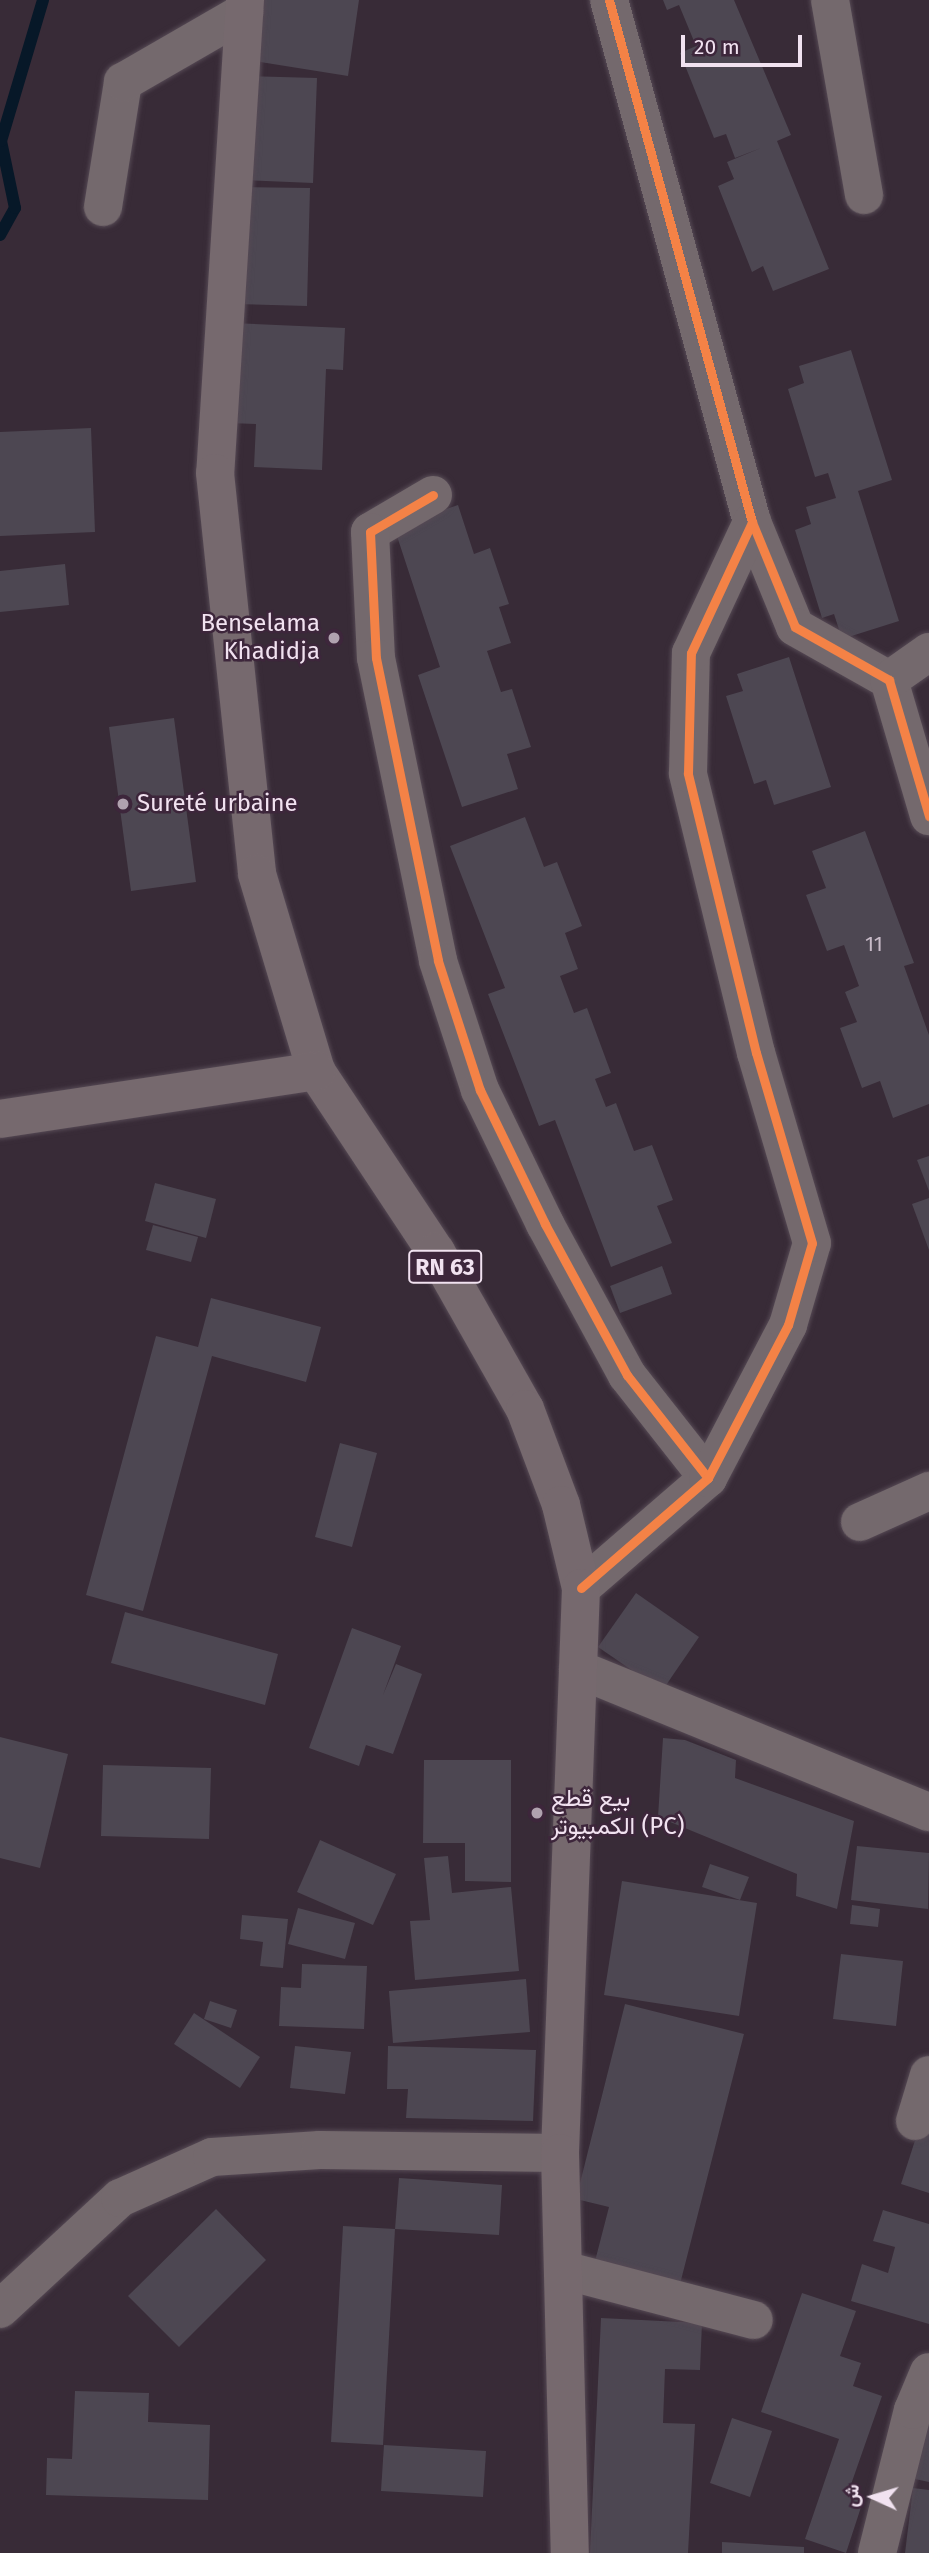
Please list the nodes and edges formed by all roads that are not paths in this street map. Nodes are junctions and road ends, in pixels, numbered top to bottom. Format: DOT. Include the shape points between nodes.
graph roads {
  1 [pos="609,0"];
  2 [pos="830,0"];
  3 [pos="245,6"];
  4 [pos="864,195"];
  5 [pos="103,207"];
  6 [pos="433,495"];
  7 [pos="752,522"];
  8 [pos="929,652"];
  9 [pos="889,680"];
  10 [pos="929,816"];
  11 [pos="316,1071"];
  12 [pos="0,1119"];
  13 [pos="708,1478"];
  14 [pos="929,1491"];
  15 [pos="860,1522"];
  16 [pos="581,1588"];
  17 [pos="578,1669"];
  18 [pos="929,1812"];
  19 [pos="929,2075"];
  20 [pos="915,2121"];
  21 [pos="560,2153"];
  22 [pos="567,2271"];
  23 [pos="0,2309"];
  24 [pos="754,2320"];
  25 [pos="929,2372"];
  26 [pos="570,2553"];
  27 [pos="877,2553"];
  1 -- 7 [label="street"];
  2 -- 4 [label="street"];
  3 -- 5 [label="street" via="123,82"];
  3 -- 11 [label="main road, RN 63" via="215,473 257,874"];
  6 -- 13 [label="street" via="370,532 376,658 438,961 480,1090 545,1224 627,1374"];
  7 -- 9 [label="street" via="795,627"];
  7 -- 13 [label="street" via="691,653 688,773 732,963 812,1243 788,1325"];
  8 -- 9 [label="street"];
  9 -- 10 [label="street"];
  11 -- 12 [label="main road"];
  11 -- 16 [label="main road, RN 63" via="436,1252 525,1409 561,1505"];
  13 -- 16 [label="street"];
  14 -- 15 [label="street"];
  16 -- 17 [label="main road, RN 63"];
  17 -- 18 [label="street"];
  17 -- 21 [label="main road, RN 63"];
  19 -- 20 [label="street"];
  21 -- 22 [label="main road, RN 63"];
  21 -- 23 [label="street" via="320,2150 212,2157 120,2198"];
  22 -- 24 [label="street"];
  22 -- 26 [label="main road, RN 63"];
  25 -- 27 [label="street" via="913,2410"];
}
